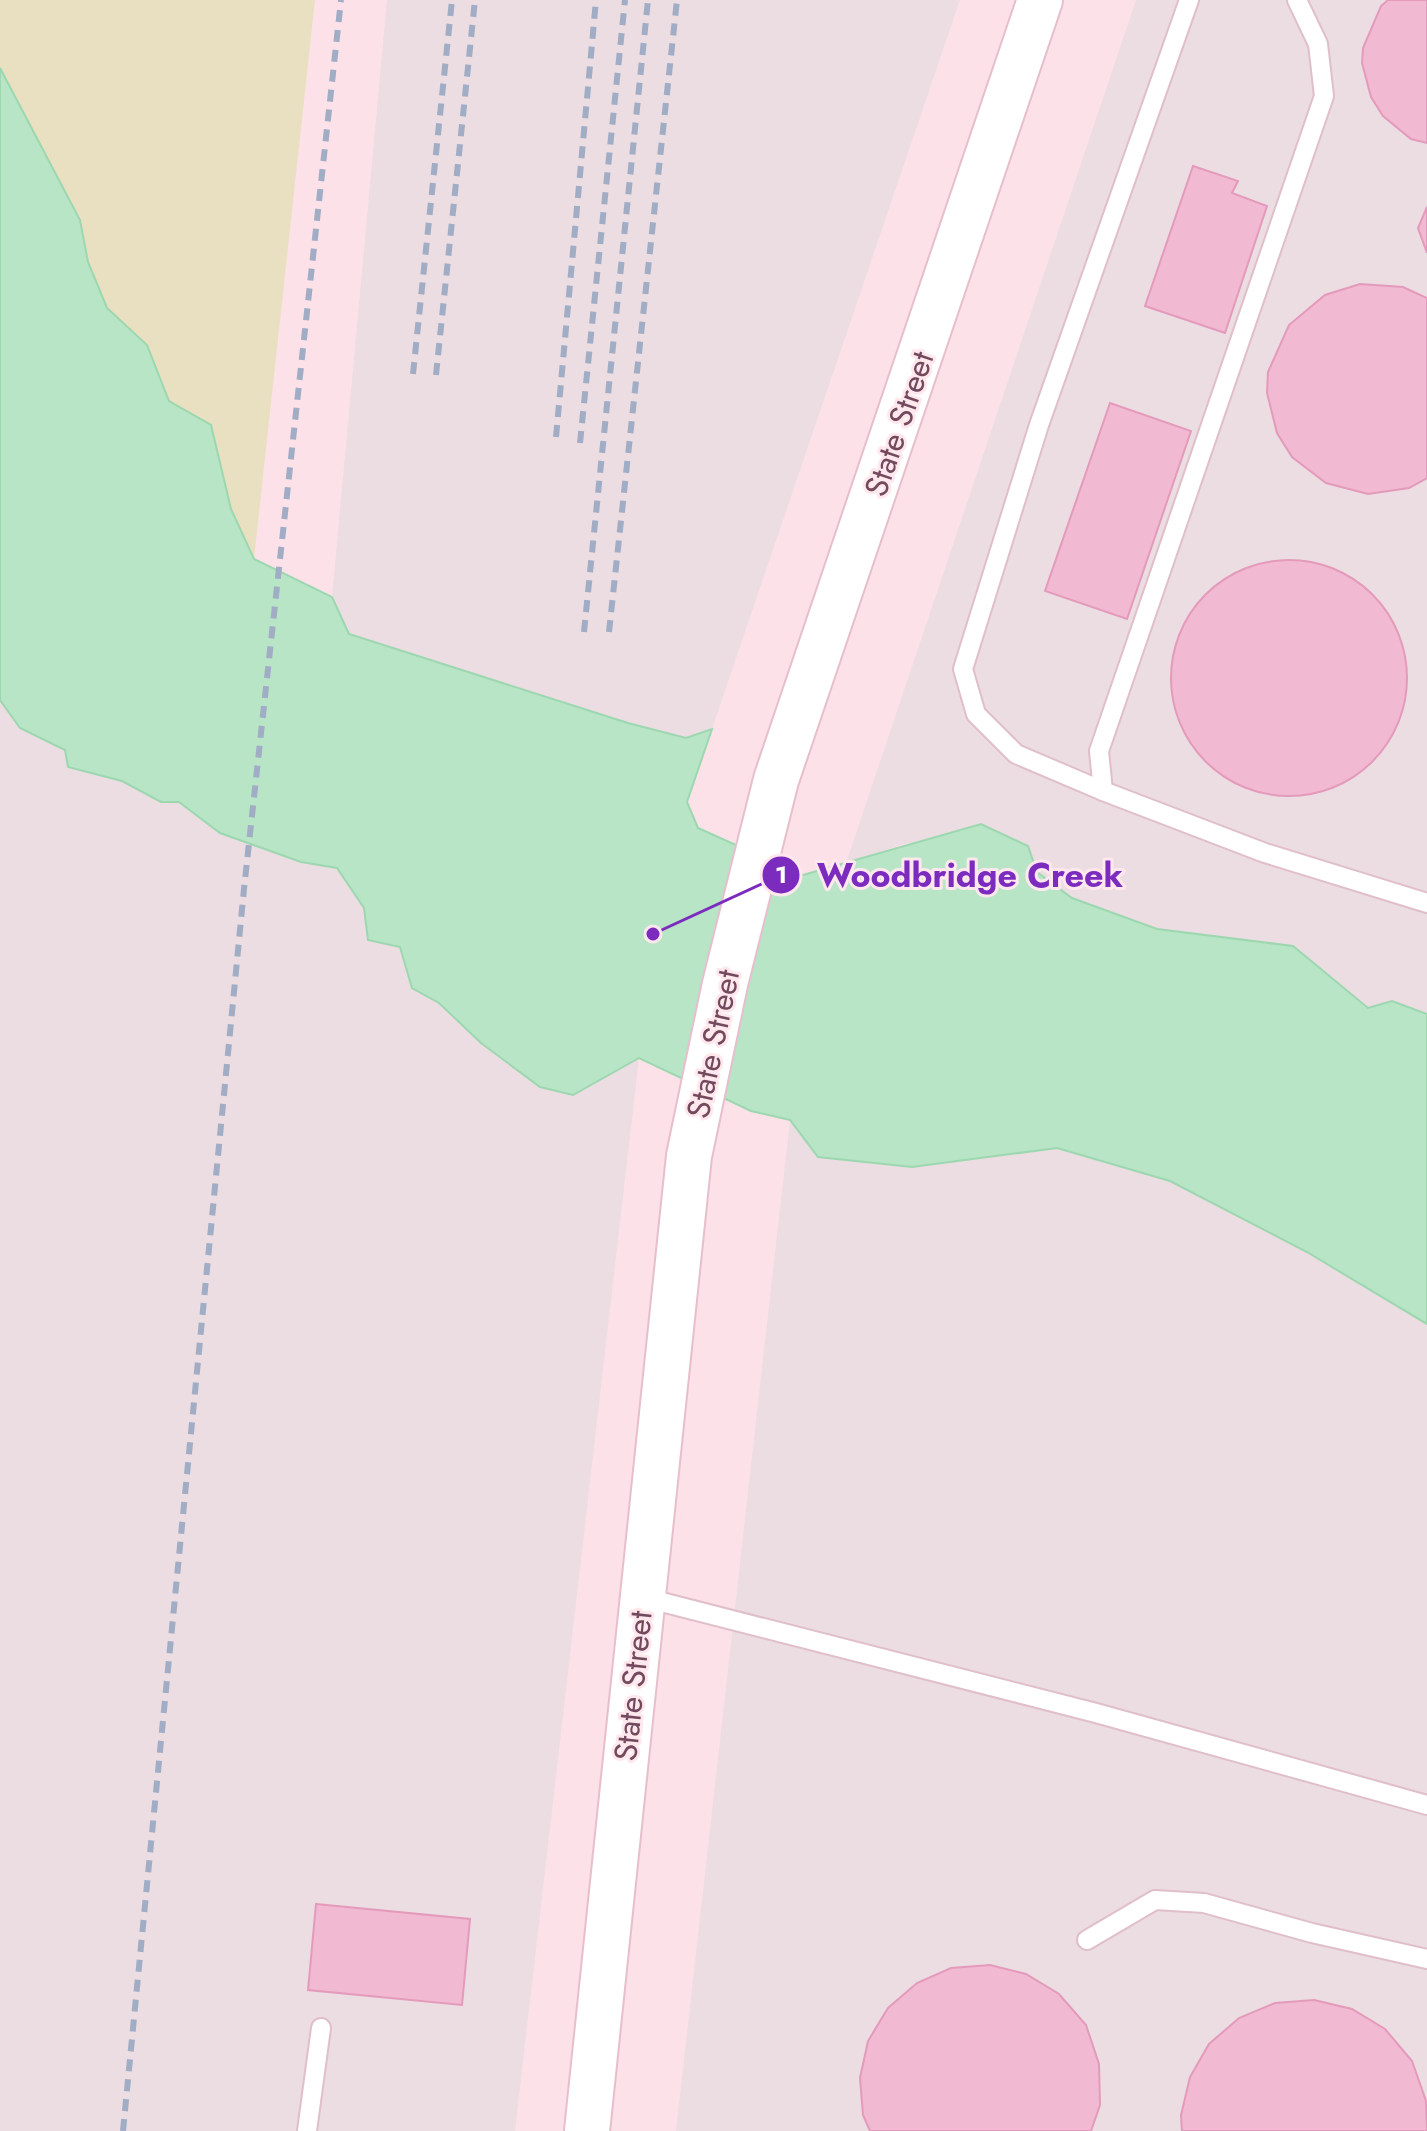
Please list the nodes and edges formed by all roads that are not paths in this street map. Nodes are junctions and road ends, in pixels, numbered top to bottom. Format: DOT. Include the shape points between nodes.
graph roads {
  1 [pos="1040,0"];
  2 [pos="1189,0"];
  3 [pos="1297,0"];
  4 [pos="1103,791"];
  5 [pos="1427,903"];
  6 [pos="642,1597"];
  7 [pos="1427,1805"];
  8 [pos="1087,1940"];
  9 [pos="1427,1959"];
  10 [pos="321,2028"];
  11 [pos="307,2131"];
  12 [pos="587,2131"];
  1 -- 6 [label="street, State Street" via="776,780 725,984 689,1156"];
  2 -- 4 [label="lane" via="1039,425 963,669 976,714 1016,754"];
  3 -- 4 [label="lane" via="1318,44 1324,96 1099,751"];
  4 -- 5 [label="lane" via="1265,853"];
  6 -- 7 [label="lane" via="1096,1713"];
  6 -- 12 [label="street, State Street"];
  8 -- 9 [label="lane" via="1155,1900 1204,1903"];
  10 -- 11 [label="lane"];
}
